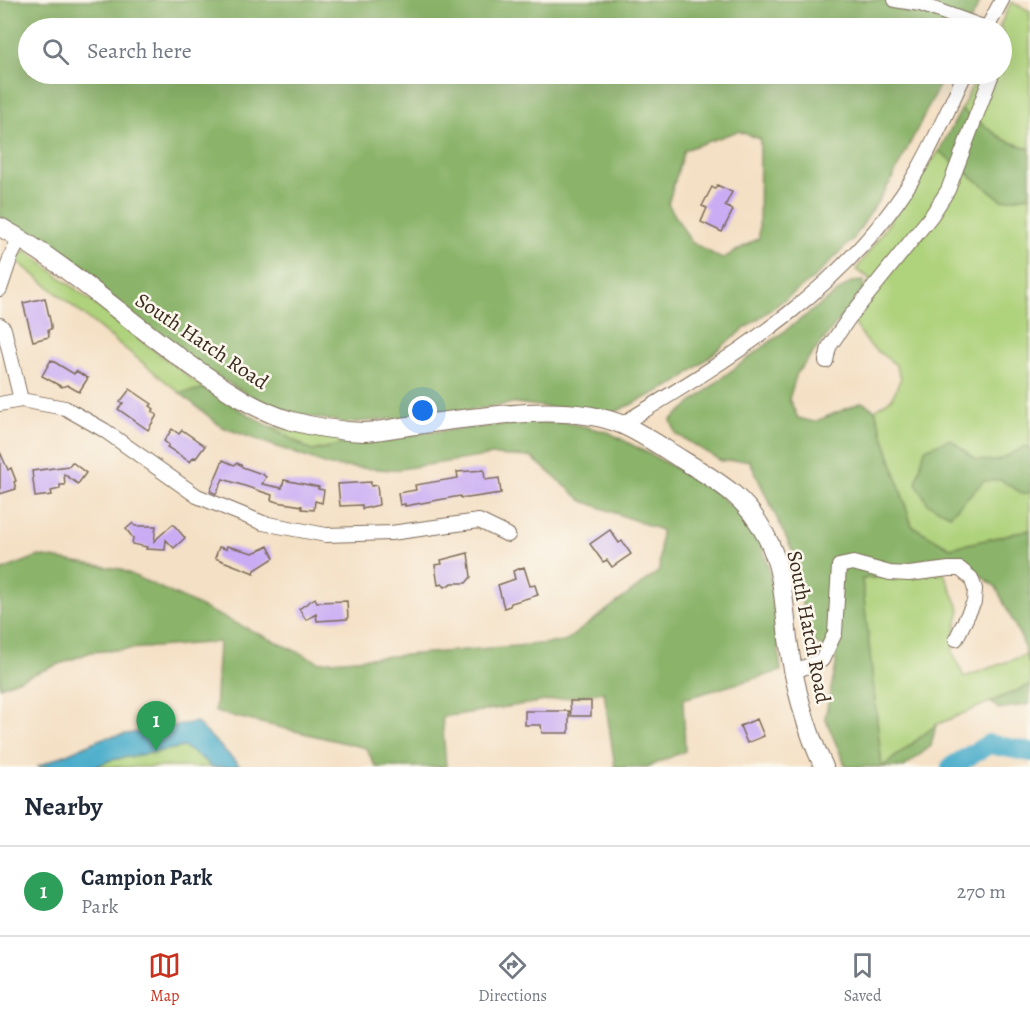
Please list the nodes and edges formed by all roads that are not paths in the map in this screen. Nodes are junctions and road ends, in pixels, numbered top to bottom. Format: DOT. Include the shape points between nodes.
graph roads {
  1 [pos="895,0"];
  2 [pos="1002,0"];
  3 [pos="958,18"];
  4 [pos="992,18"];
  5 [pos="960,84"];
  6 [pos="988,84"];
  7 [pos="0,227"];
  8 [pos="20,238"];
  9 [pos="0,289"];
  10 [pos="0,325"];
  11 [pos="826,361"];
  12 [pos="21,400"];
  13 [pos="0,404"];
  14 [pos="622,424"];
  15 [pos="508,535"];
  16 [pos="956,639"];
  17 [pos="793,672"];
  18 [pos="824,767"];
  1 -- 3 [label="street"];
  2 -- 4 [label="street"];
  5 -- 14 [label="street" via="919,168 883,220 841,268 727,358"];
  6 -- 11 [label="street" via="948,190 849,318 829,347"];
  7 -- 8 [label="main road, South Hatch Road"];
  8 -- 9 [label="street"];
  8 -- 14 [label="main road, South Hatch Road" via="220,386 270,413 294,421 364,432 549,412"];
  10 -- 12 [label="street"];
  12 -- 13 [label="street"];
  12 -- 15 [label="street" via="65,408 104,429 197,496 263,523 326,535 391,533 479,521"];
  14 -- 17 [label="main road, South Hatch Road" via="714,478 743,501 755,517 768,538 778,568"];
  16 -- 17 [label="street" via="974,602 975,589 971,578 960,569 909,574 853,563 838,566 835,633 822,660"];
  17 -- 18 [label="main road, South Hatch Road" via="808,732"];
}
